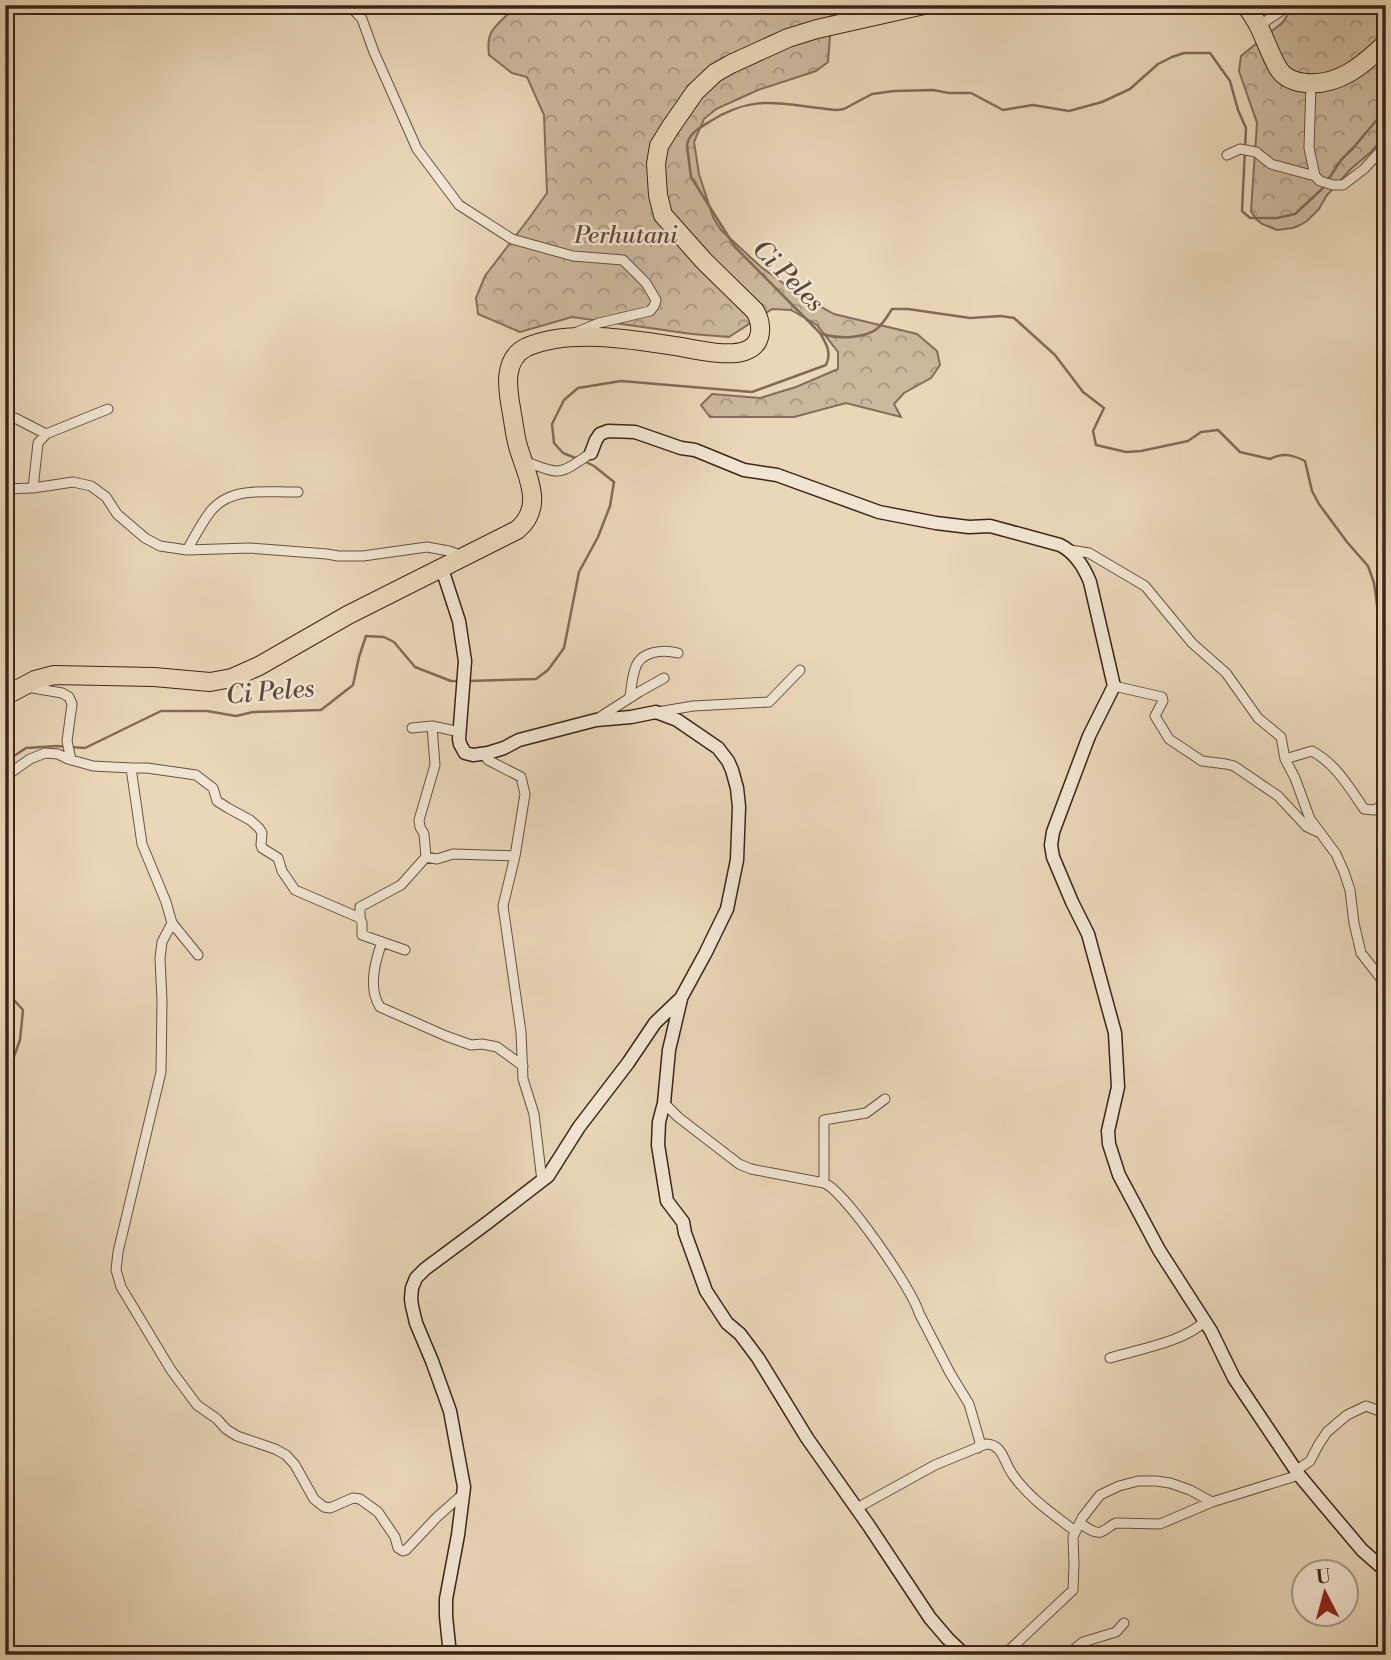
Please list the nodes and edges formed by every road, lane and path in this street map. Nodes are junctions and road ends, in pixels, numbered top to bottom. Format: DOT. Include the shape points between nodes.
graph roads {
  1 [pos="349,5"];
  2 [pos="923,5"];
  3 [pos="1245,5"];
  4 [pos="1290,5"];
  5 [pos="1260,28"];
  6 [pos="1386,43"];
  7 [pos="1311,84"];
  8 [pos="1386,145"];
  9 [pos="1227,155"];
  10 [pos="1317,178"];
  11 [pos="567,339"];
  12 [pos="108,409"];
  13 [pos="5,419"];
  14 [pos="46,434"];
  15 [pos="591,453"];
  16 [pos="523,461"];
  17 [pos="33,488"];
  18 [pos="5,489"];
  19 [pos="298,492"];
  20 [pos="187,550"];
  21 [pos="1070,550"];
  22 [pos="457,554"];
  23 [pos="437,571"];
  24 [pos="678,653"];
  25 [pos="800,670"];
  26 [pos="664,678"];
  27 [pos="22,686"];
  28 [pos="1114,686"];
  29 [pos="5,696"];
  30 [pos="630,698"];
  31 [pos="656,712"];
  32 [pos="596,720"];
  33 [pos="432,726"];
  34 [pos="412,728"];
  35 [pos="460,732"];
  36 [pos="69,752"];
  37 [pos="484,754"];
  38 [pos="1285,759"];
  39 [pos="131,768"];
  40 [pos="5,778"];
  41 [pos="1386,804"];
  42 [pos="1320,832"];
  43 [pos="515,856"];
  44 [pos="426,857"];
  45 [pos="360,918"];
  46 [pos="172,923"];
  47 [pos="382,942"];
  48 [pos="405,950"];
  49 [pos="198,955"];
  50 [pos="1386,985"];
  51 [pos="681,998"];
  52 [pos="523,1066"];
  53 [pos="884,1099"];
  54 [pos="664,1104"];
  55 [pos="542,1181"];
  56 [pos="824,1183"];
  57 [pos="1205,1321"];
  58 [pos="1110,1358"];
  59 [pos="1386,1417"];
  60 [pos="978,1448"];
  61 [pos="1298,1473"];
  62 [pos="463,1494"];
  63 [pos="1212,1502"];
  64 [pos="857,1508"];
  65 [pos="1077,1527"];
  66 [pos="1386,1571"];
  67 [pos="1124,1623"];
  68 [pos="450,1655"];
  69 [pos="965,1655"];
  70 [pos="1004,1655"];
  71 [pos="1067,1655"];
  1 -- 11 [label="street" via="362,19 417,149 458,205 512,239 573,256 623,260 656,300 650,311 582,329"];
  2 -- 11 [label="highway" via="817,29 731,64 695,92 659,146 657,195 663,215 755,311 761,328 754,344 743,352 726,352 626,339"];
  3 -- 5 [label="highway"];
  4 -- 5 [label="street"];
  5 -- 7 [label="highway" via="1279,70 1290,79"];
  6 -- 7 [label="highway" via="1350,73"];
  7 -- 10 [label="street" via="1309,148"];
  8 -- 10 [label="street" via="1343,185"];
  9 -- 10 [label="street" via="1240,149 1256,152 1271,164"];
  11 -- 16 [label="highway" via="529,346 511,365 508,391"];
  12 -- 14 [label="street"];
  13 -- 14 [label="street" via="15,418"];
  14 -- 17 [label="street" via="38,443"];
  15 -- 16 [label="street" via="563,472 553,473"];
  15 -- 21 [label="street" via="600,434 635,432 879,512 944,524 990,526"];
  16 -- 22 [label="highway" via="532,495 528,518 517,530"];
  17 -- 18 [label="street"];
  17 -- 20 [label="street" via="73,482 91,486 145,538 160,547"];
  19 -- 20 [label="street" via="230,496 211,510"];
  20 -- 22 [label="street" via="249,548 338,556 427,548"];
  21 -- 28 [label="street" via="1090,582"];
  21 -- 38 [label="street" via="1089,554 1145,586 1192,643 1226,673 1258,718 1281,737"];
  22 -- 23 [label="highway"];
  23 -- 27 [label="highway" via="233,678 200,682 67,674"];
  23 -- 35 [label="street" via="459,621 465,661"];
  24 -- 30 [label="street" via="651,653 639,661"];
  25 -- 31 [label="street" via="769,702"];
  26 -- 30 [label="street"];
  27 -- 29 [label="highway"];
  27 -- 36 [label="street" via="69,697"];
  28 -- 42 [label="street" via="1162,697 1155,718 1172,741 1202,761 1234,766 1278,796 1307,827"];
  28 -- 57 [label="street" via="1088,736 1051,845 1088,934 1115,1033 1118,1087 1108,1131 1119,1175 1159,1250"];
  30 -- 32 [label="street"];
  31 -- 32 [label="street"];
  31 -- 51 [label="street" via="677,720 718,748 732,770 739,807 737,860 727,909"];
  32 -- 37 [label="street"];
  33 -- 34 [label="street"];
  33 -- 35 [label="street"];
  33 -- 44 [label="street" via="435,765 419,820"];
  35 -- 37 [label="street" via="462,750"];
  36 -- 39 [label="street" via="93,766"];
  36 -- 40 [label="street" via="30,759"];
  37 -- 43 [label="street" via="521,777 525,794"];
  38 -- 41 [label="street" via="1312,751 1324,757 1364,809"];
  38 -- 42 [label="street"];
  39 -- 45 [label="street" via="195,775 212,788 218,801 259,828 262,848 278,858 293,889"];
  39 -- 46 [label="street" via="142,844"];
  42 -- 50 [label="street" via="1345,872 1362,953"];
  43 -- 44 [label="street"];
  43 -- 52 [label="street" via="503,906"];
  44 -- 45 [label="street" via="403,884 360,907"];
  45 -- 47 [label="street" via="362,935"];
  46 -- 49 [label="street"];
  46 -- 62 [label="street" via="160,958 161,1072 118,1252 116,1270 121,1287 197,1405 237,1436 286,1455 319,1504 330,1508 360,1499 378,1512 403,1551"];
  47 -- 48 [label="street"];
  47 -- 52 [label="street" via="374,984 374,998 380,1007 471,1045 497,1047"];
  51 -- 54 [label="street" via="669,1050"];
  51 -- 55 [label="street" via="655,1023"];
  52 -- 55 [label="street" via="524,1086 536,1122"];
  53 -- 56 [label="street" via="866,1113 824,1120"];
  54 -- 56 [label="street" via="739,1164"];
  54 -- 64 [label="street" via="658,1134 667,1202 683,1222 706,1291 758,1358"];
  55 -- 62 [label="street" via="425,1269 412,1288 416,1322 450,1411"];
  56 -- 60 [label="street" via="842,1197 916,1303 969,1404"];
  57 -- 58 [label="street" via="1180,1337"];
  57 -- 61 [label="street" via="1234,1378"];
  59 -- 61 [label="street" via="1366,1406 1347,1415 1327,1432"];
  60 -- 64 [label="street" via="935,1465"];
  60 -- 65 [label="street" via="996,1445 1033,1498"];
  61 -- 63 [label="street"];
  61 -- 66 [label="street" via="1362,1550"];
  62 -- 68 [label="street" via="446,1599"];
  63 -- 65 [label="street" via="1160,1524 1112,1524 1101,1532"];
  63 -- 65 [label="street" via="1170,1483 1138,1481 1100,1495"];
  64 -- 69 [label="street" via="930,1618"];
  65 -- 70 [label="street" via="1073,1590"];
  67 -- 71 [label="street" via="1116,1632 1083,1642"];
}
